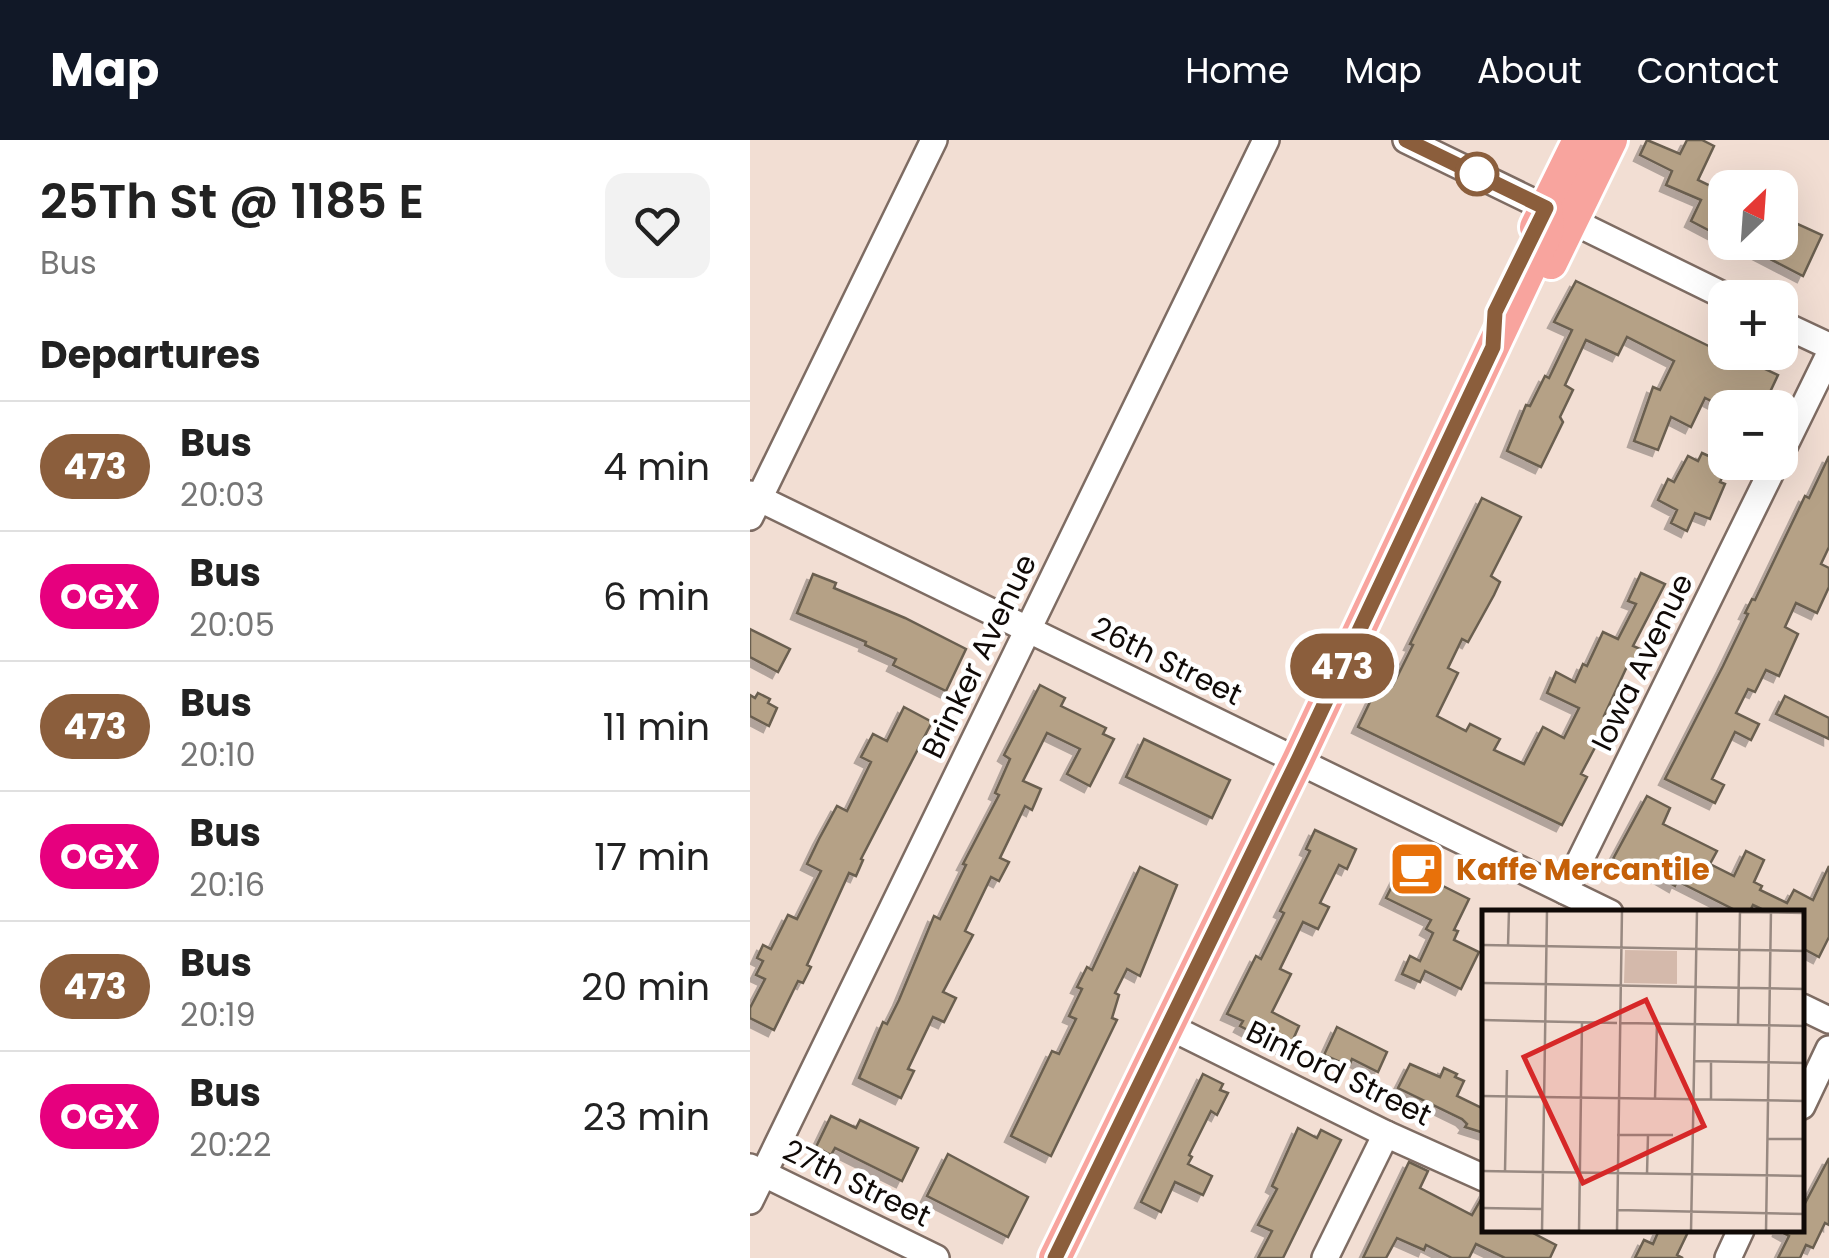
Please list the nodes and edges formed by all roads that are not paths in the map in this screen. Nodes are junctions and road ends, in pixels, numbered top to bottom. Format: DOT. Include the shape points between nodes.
graph roads {
  1 [pos="934,140"];
  2 [pos="1266,140"];
  3 [pos="1406,140"];
  4 [pos="1579,140"];
  5 [pos="1596,140"];
  6 [pos="1611,140"];
  7 [pos="1559,215"];
  8 [pos="1708,288"];
  9 [pos="1798,331"];
  10 [pos="1829,346"];
  11 [pos="1829,356"];
  12 [pos="1798,419"];
  13 [pos="1767,480"];
  14 [pos="753,503"];
  15 [pos="1028,629"];
  16 [pos="1298,760"];
  17 [pos="1565,891"];
  18 [pos="1604,910"];
  19 [pos="1804,1007"];
  20 [pos="1829,1020"];
  21 [pos="1166,1025"];
  22 [pos="1829,1049"];
  23 [pos="1804,1102"];
  24 [pos="1386,1134"];
  25 [pos="757,1170"];
  26 [pos="1482,1177"];
  27 [pos="750,1201"];
  28 [pos="1740,1233"];
  29 [pos="936,1258"];
  30 [pos="1054,1258"];
  31 [pos="1325,1258"];
  32 [pos="1728,1258"];
  1 -- 14 [label="street"];
  2 -- 15 [label="street, Brinker Avenue"];
  3 -- 7 [label="street"];
  4 -- 7 [label="main road"];
  5 -- 7 [label="main road"];
  6 -- 7 [label="main road"];
  7 -- 8 [label="street"];
  7 -- 16 [label="main road" via="1521,325 1493,347"];
  9 -- 10 [label="street"];
  11 -- 12 [label="street"];
  13 -- 17 [label="street, Iowa Avenue"];
  14 -- 15 [label="street, 26th Street"];
  15 -- 16 [label="street, 26th Street"];
  15 -- 25 [label="street, Brinker Avenue"];
  16 -- 17 [label="street, 26th Street"];
  16 -- 21 [label="main road"];
  17 -- 18 [label="street, 26th Street"];
  19 -- 20 [label="street"];
  21 -- 24 [label="street, Binford Street"];
  21 -- 30 [label="main road"];
  22 -- 23 [label="street"];
  24 -- 26 [label="street, Binford Street"];
  24 -- 31 [label="street"];
  25 -- 27 [label="street, Brinker Avenue"];
  25 -- 29 [label="street, 27th Street"];
  28 -- 32 [label="street"];
}
